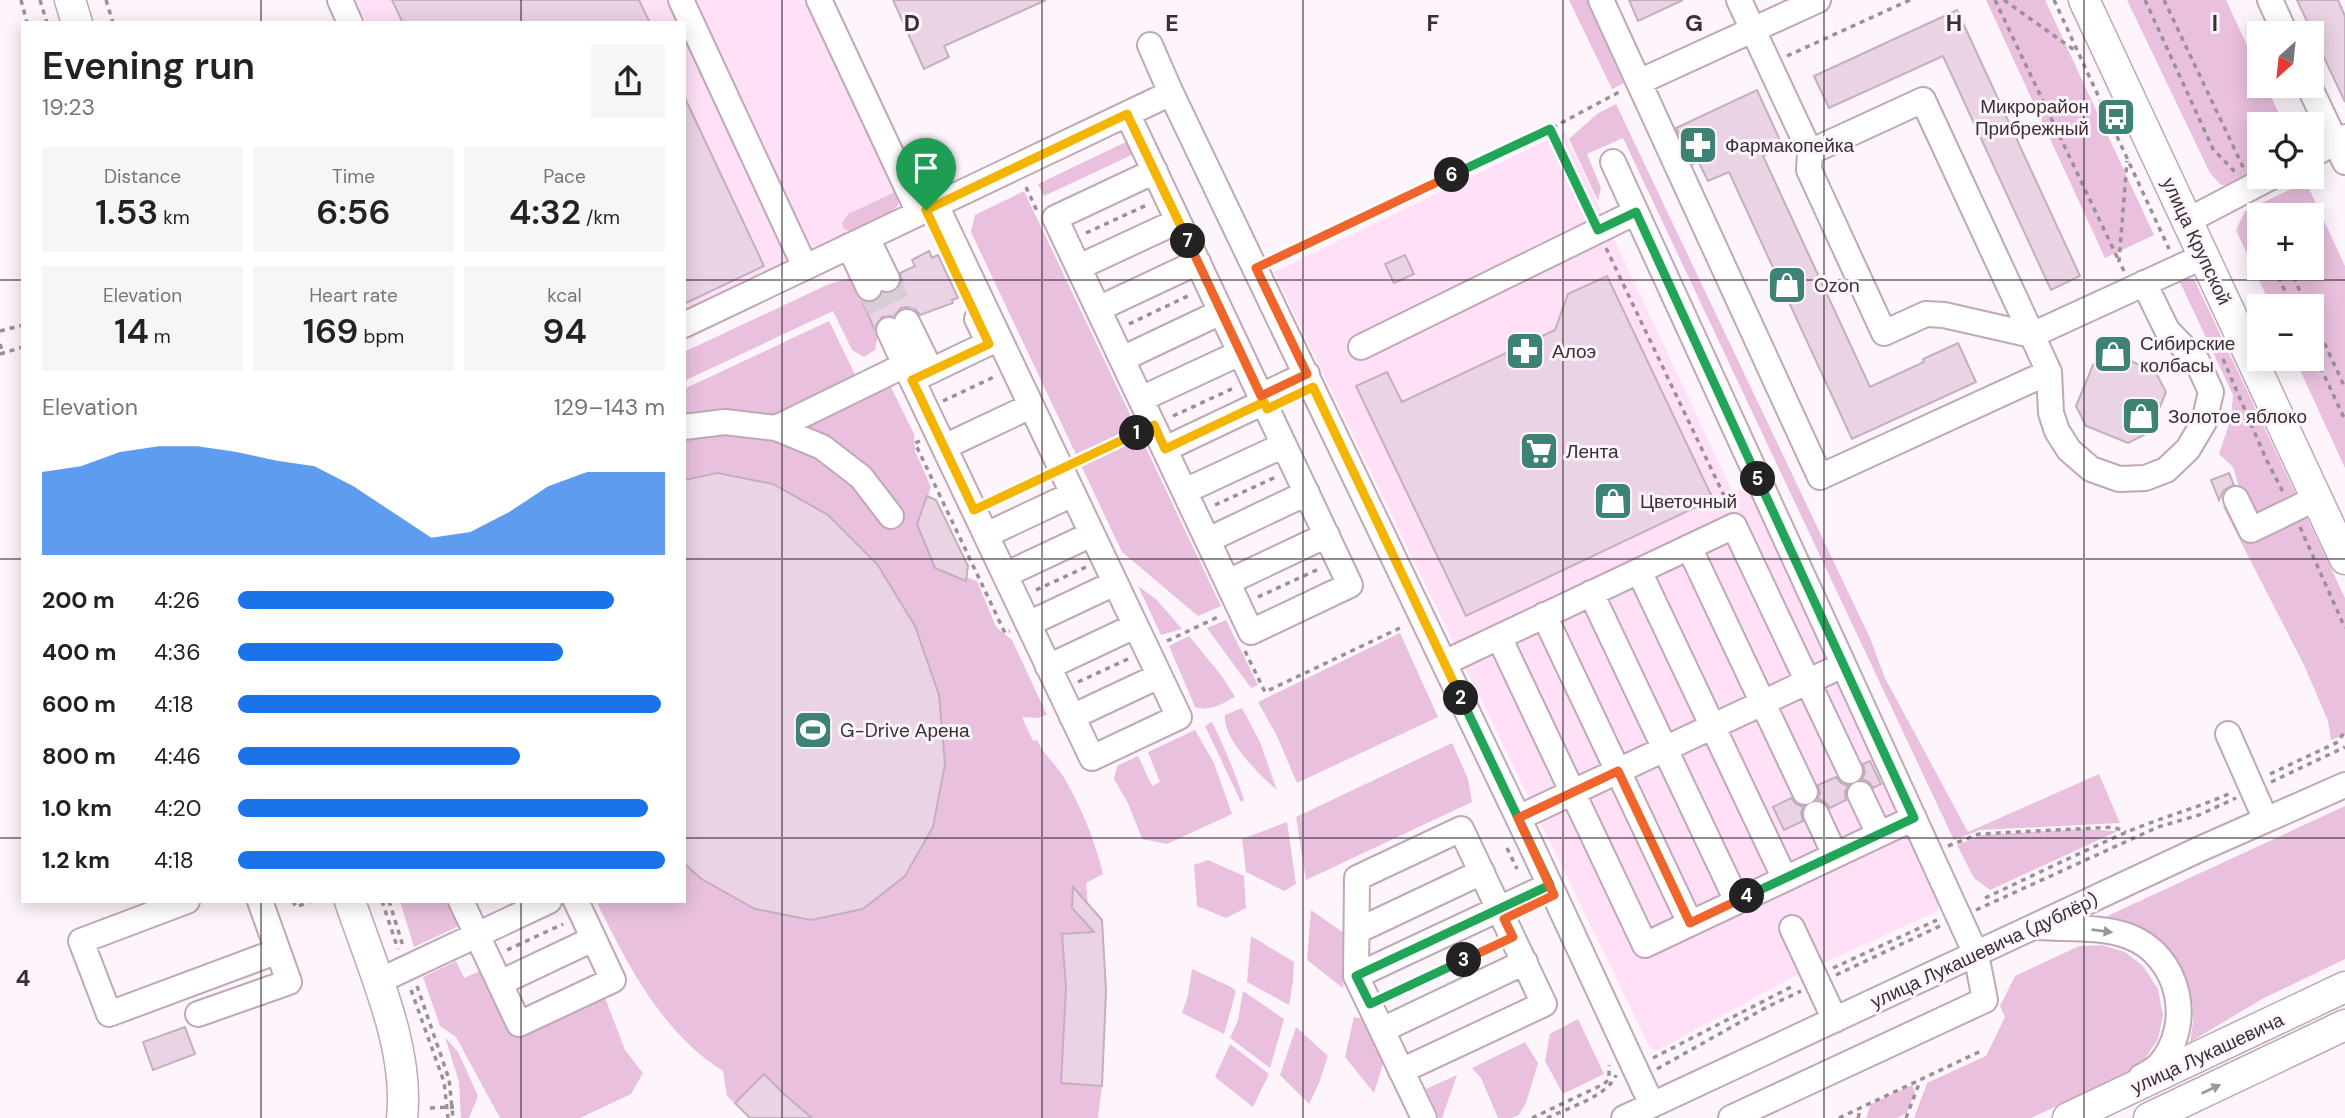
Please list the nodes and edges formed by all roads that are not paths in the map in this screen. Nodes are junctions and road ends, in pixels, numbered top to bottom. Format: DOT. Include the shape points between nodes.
graph roads {
  1 [pos="70,0"];
  2 [pos="340,0"];
  3 [pos="681,0"];
  4 [pos="819,0"];
  5 [pos="1601,0"];
  6 [pos="1739,0"];
  7 [pos="1818,0"];
  8 [pos="2084,0"];
  9 [pos="2106,0"];
  10 [pos="2270,0"];
  11 [pos="76,21"];
  12 [pos="349,21"];
  13 [pos="2280,21"];
  14 [pos="1754,29"];
  15 [pos="1150,45"];
  16 [pos="1639,82"];
  17 [pos="1171,93"];
  18 [pos="2315,98"];
  19 [pos="1127,114"];
  20 [pos="2342,147"];
  21 [pos="1810,152"];
  22 [pos="2324,152"];
  23 [pos="1613,162"];
  24 [pos="1154,171"];
  25 [pos="2248,189"];
  26 [pos="927,210"];
  27 [pos="1636,212"];
  28 [pos="2196,217"];
  29 [pos="1178,221"];
  30 [pos="858,242"];
  31 [pos="1198,262"];
  32 [pos="2191,262"];
  33 [pos="805,267"];
  34 [pos="1079,267"];
  35 [pos="878,283"];
  36 [pos="2138,286"];
  37 [pos="1098,309"];
  38 [pos="2247,309"];
  39 [pos="1221,312"];
  40 [pos="686,324"];
  41 [pos="898,326"];
  42 [pos="2032,335"];
  43 [pos="1361,347"];
  44 [pos="1240,352"];
  45 [pos="1122,359"];
  46 [pos="2278,371"];
  47 [pos="916,372"];
  48 [pos="2049,372"];
  49 [pos="1310,381"];
  50 [pos="1261,396"];
  51 [pos="1141,399"];
  52 [pos="1031,406"];
  53 [pos="686,427"];
  54 [pos="776,428"];
  55 [pos="1284,445"];
  56 [pos="944,447"];
  57 [pos="1165,449"];
  58 [pos="1185,491"];
  59 [pos="1307,493"];
  60 [pos="1073,494"];
  61 [pos="2236,499"];
  62 [pos="2304,504"];
  63 [pos="891,516"];
  64 [pos="2345,516"];
  65 [pos="1092,534"];
  66 [pos="986,535"];
  67 [pos="1327,535"];
  68 [pos="1208,540"];
  69 [pos="1689,547"];
  70 [pos="2345,559"];
  71 [pos="1639,571"];
  72 [pos="1005,575"];
  73 [pos="1228,582"];
  74 [pos="1115,583"];
  75 [pos="1591,593"];
  76 [pos="1544,615"];
  77 [pos="1028,624"];
  78 [pos="1135,626"];
  79 [pos="1499,637"];
  80 [pos="1444,663"];
  81 [pos="1843,665"];
  82 [pos="1048,667"];
  83 [pos="1159,676"];
  84 [pos="1807,682"];
  85 [pos="1763,703"];
  86 [pos="1072,717"];
  87 [pos="1713,726"];
  88 [pos="2228,734"];
  89 [pos="1665,749"];
  90 [pos="2345,767"];
  91 [pos="1618,771"];
  92 [pos="1850,771"];
  93 [pos="2345,785"];
  94 [pos="1572,792"];
  95 [pos="1805,792"];
  96 [pos="1860,794"];
  97 [pos="2291,809"];
  98 [pos="1816,814"];
  99 [pos="1518,818"];
  100 [pos="1914,818"];
  101 [pos="2266,820"];
  102 [pos="1879,834"];
  103 [pos="1835,855"];
  104 [pos="1482,872"];
  105 [pos="1785,879"];
  106 [pos="1552,890"];
  107 [pos="1737,901"];
  108 [pos="182,903"];
  109 [pos="261,903"];
  110 [pos="351,903"];
  111 [pos="462,903"];
  112 [pos="545,903"];
  113 [pos="577,903"];
  114 [pos="1505,921"];
  115 [pos="1690,923"];
  116 [pos="2034,927"];
  117 [pos="1792,928"];
  118 [pos="1357,931"];
  119 [pos="477,935"];
  120 [pos="593,939"];
  121 [pos="278,951"];
  122 [pos="1976,954"];
  123 [pos="1525,962"];
  124 [pos="1356,976"];
  125 [pos="2345,979"];
  126 [pos="377,982"];
  127 [pos="500,983"];
  128 [pos="2345,987"];
  129 [pos="2317,1000"];
  130 [pos="198,1014"];
  131 [pos="1835,1020"];
  132 [pos="2345,1026"];
  133 [pos="1382,1030"];
  134 [pos="1401,1071"];
  135 [pos="2109,1099"];
  136 [pos="1652,1105"];
  137 [pos="402,1118"];
  138 [pos="1424,1118"];
  139 [pos="1624,1118"];
  140 [pos="1731,1118"];
  141 [pos="2068,1118"];
  142 [pos="2149,1118"];
  1 -- 11 [label="main road"];
  2 -- 12 [label="street"];
  3 -- 33 [label="street"];
  4 -- 26 [label="street"];
  5 -- 16 [label="street"];
  6 -- 14 [label="street"];
  7 -- 14 [label="street"];
  8 -- 28 [label="main road, улица Крупской"];
  9 -- 28 [label="main road, улица Крупской"];
  10 -- 13 [label="street"];
  14 -- 16 [label="street"];
  14 -- 21 [label="street"];
  15 -- 17 [label="street"];
  16 -- 48 [label="street" via="1820,477"];
  17 -- 19 [label="street"];
  17 -- 49 [label="street"];
  18 -- 20 [label="street"];
  19 -- 24 [label="street"];
  19 -- 26 [label="street"];
  20 -- 22 [label="street"];
  21 -- 42 [label="street" via="1809,170 1884,333 1926,314"];
  21 -- 42 [label="street" via="1923,100"];
  23 -- 27 [label="street"];
  24 -- 29 [label="street"];
  24 -- 34 [label="street" via="1055,218"];
  25 -- 28 [label="street"];
  26 -- 30 [label="street"];
  26 -- 47 [label="street" via="989,344"];
  26 -- 52 [label="street"];
  27 -- 43 [label="street"];
  27 -- 81 [label="street"];
  28 -- 32 [label="main road, улица Крупской"];
  28 -- 38 [label="main road, улица Крупской"];
  29 -- 31 [label="street"];
  29 -- 34 [label="street"];
  30 -- 33 [label="street"];
  30 -- 35 [label="street"];
  31 -- 37 [label="street"];
  31 -- 39 [label="street"];
  32 -- 36 [label="street"];
  32 -- 62 [label="main road, улица Крупской"];
  33 -- 40 [label="street"];
  34 -- 37 [label="street"];
  36 -- 42 [label="street"];
  36 -- 48 [label="street" via="2166,330 2196,361 2211,392 2204,422 2188,449 2166,470 2145,478 2119,479 2091,469 2069,450 2057,431 2051,413"];
  37 -- 45 [label="street"];
  39 -- 44 [label="street"];
  39 -- 45 [label="street"];
  41 -- 47 [label="street"];
  42 -- 48 [label="street"];
  44 -- 50 [label="street"];
  44 -- 51 [label="street"];
  45 -- 51 [label="street"];
  46 -- 64 [label="main road"];
  47 -- 54 [label="street"];
  47 -- 56 [label="street" via="926,409"];
  49 -- 50 [label="street"];
  49 -- 80 [label="street"];
  50 -- 55 [label="street"];
  50 -- 57 [label="street"];
  51 -- 57 [label="street"];
  52 -- 56 [label="street"];
  52 -- 60 [label="street"];
  53 -- 54 [label="street" via="725,422"];
  54 -- 63 [label="street" via="821,447 861,477"];
  55 -- 58 [label="street"];
  55 -- 59 [label="street"];
  56 -- 66 [label="street"];
  57 -- 58 [label="street"];
  58 -- 68 [label="street"];
  59 -- 67 [label="street"];
  59 -- 68 [label="street"];
  60 -- 65 [label="street"];
  60 -- 66 [label="street"];
  61 -- 62 [label="street" via="2251,530"];
  62 -- 70 [label="main road, улица Крупской"];
  65 -- 72 [label="street"];
  65 -- 74 [label="street"];
  66 -- 72 [label="street"];
  67 -- 73 [label="street"];
  67 -- 73 [label="street" via="1350,585 1264,626 1251,632"];
  68 -- 73 [label="street"];
  69 -- 71 [label="street"];
  69 -- 84 [label="street" via="1734,526"];
  69 -- 85 [label="street"];
  71 -- 75 [label="street"];
  71 -- 87 [label="street"];
  72 -- 77 [label="street"];
  74 -- 77 [label="street"];
  74 -- 78 [label="street"];
  75 -- 76 [label="street"];
  75 -- 89 [label="street"];
  76 -- 79 [label="street"];
  76 -- 91 [label="street"];
  77 -- 82 [label="street"];
  78 -- 82 [label="street"];
  78 -- 83 [label="street"];
  79 -- 80 [label="street"];
  79 -- 94 [label="street"];
  80 -- 99 [label="street"];
  81 -- 84 [label="street"];
  81 -- 100 [label="street"];
  82 -- 86 [label="street"];
  83 -- 86 [label="street"];
  83 -- 86 [label="street" via="1179,717 1092,758"];
  84 -- 85 [label="street"];
  84 -- 92 [label="street"];
  85 -- 87 [label="street"];
  85 -- 95 [label="street"];
  87 -- 89 [label="street"];
  87 -- 105 [label="street"];
  88 -- 101 [label="street"];
  89 -- 91 [label="street"];
  89 -- 107 [label="street"];
  90 -- 97 [label="street"];
  91 -- 94 [label="street"];
  91 -- 115 [label="street"];
  93 -- 97 [label="street, улица Лукашевича (дублёр)"];
  94 -- 99 [label="street"];
  94 -- 115 [label="street" via="1645,945"];
  96 -- 102 [label="street"];
  97 -- 101 [label="street, улица Лукашевича (дублёр)"];
  98 -- 103 [label="street"];
  99 -- 106 [label="street"];
  100 -- 102 [label="street"];
  100 -- 122 [label="street"];
  101 -- 116 [label="street, улица Лукашевича (дублёр)"];
  102 -- 103 [label="street"];
  103 -- 105 [label="street"];
  104 -- 114 [label="street"];
  104 -- 118 [label="street"];
  104 -- 118 [label="street" via="1461,829 1357,878"];
  105 -- 107 [label="street"];
  106 -- 114 [label="street"];
  106 -- 136 [label="street"];
  107 -- 115 [label="street"];
  108 -- 121 [label="street" via="81,941 109,1014"];
  109 -- 121 [label="street"];
  110 -- 126 [label="main road"];
  111 -- 119 [label="street"];
  112 -- 119 [label="street"];
  113 -- 120 [label="street"];
  114 -- 123 [label="street"];
  114 -- 124 [label="street"];
  116 -- 122 [label="street, улица Лукашевича (дублёр)"];
  116 -- 135 [label="street, one-way" via="2130,936 2154,952 2171,974 2179,999 2172,1046 2158,1066"];
  117 -- 131 [label="street"];
  118 -- 124 [label="street"];
  119 -- 126 [label="street"];
  119 -- 127 [label="street"];
  120 -- 127 [label="street"];
  120 -- 127 [label="street" via="613,980 519,1024"];
  121 -- 130 [label="street" via="289,982"];
  122 -- 131 [label="street, улица Лукашевича (дублёр)"];
  122 -- 140 [label="street" via="1985,1000"];
  123 -- 133 [label="street"];
  123 -- 134 [label="street" via="1544,1004"];
  124 -- 133 [label="street"];
  125 -- 129 [label="main road"];
  126 -- 137 [label="main road" via="401,1070"];
  128 -- 129 [label="main road, улица Лукашевича"];
  129 -- 135 [label="main road, улица Лукашевича"];
  131 -- 136 [label="street, улица Лукашевича (дублёр)"];
  142 -- 132 [label="main road, улица Лукашевича, one-way"];
  133 -- 134 [label="street"];
  134 -- 138 [label="street"];
  135 -- 141 [label="main road, улица Лукашевича"];
  136 -- 139 [label="street, улица Лукашевича (дублёр)"];
}
